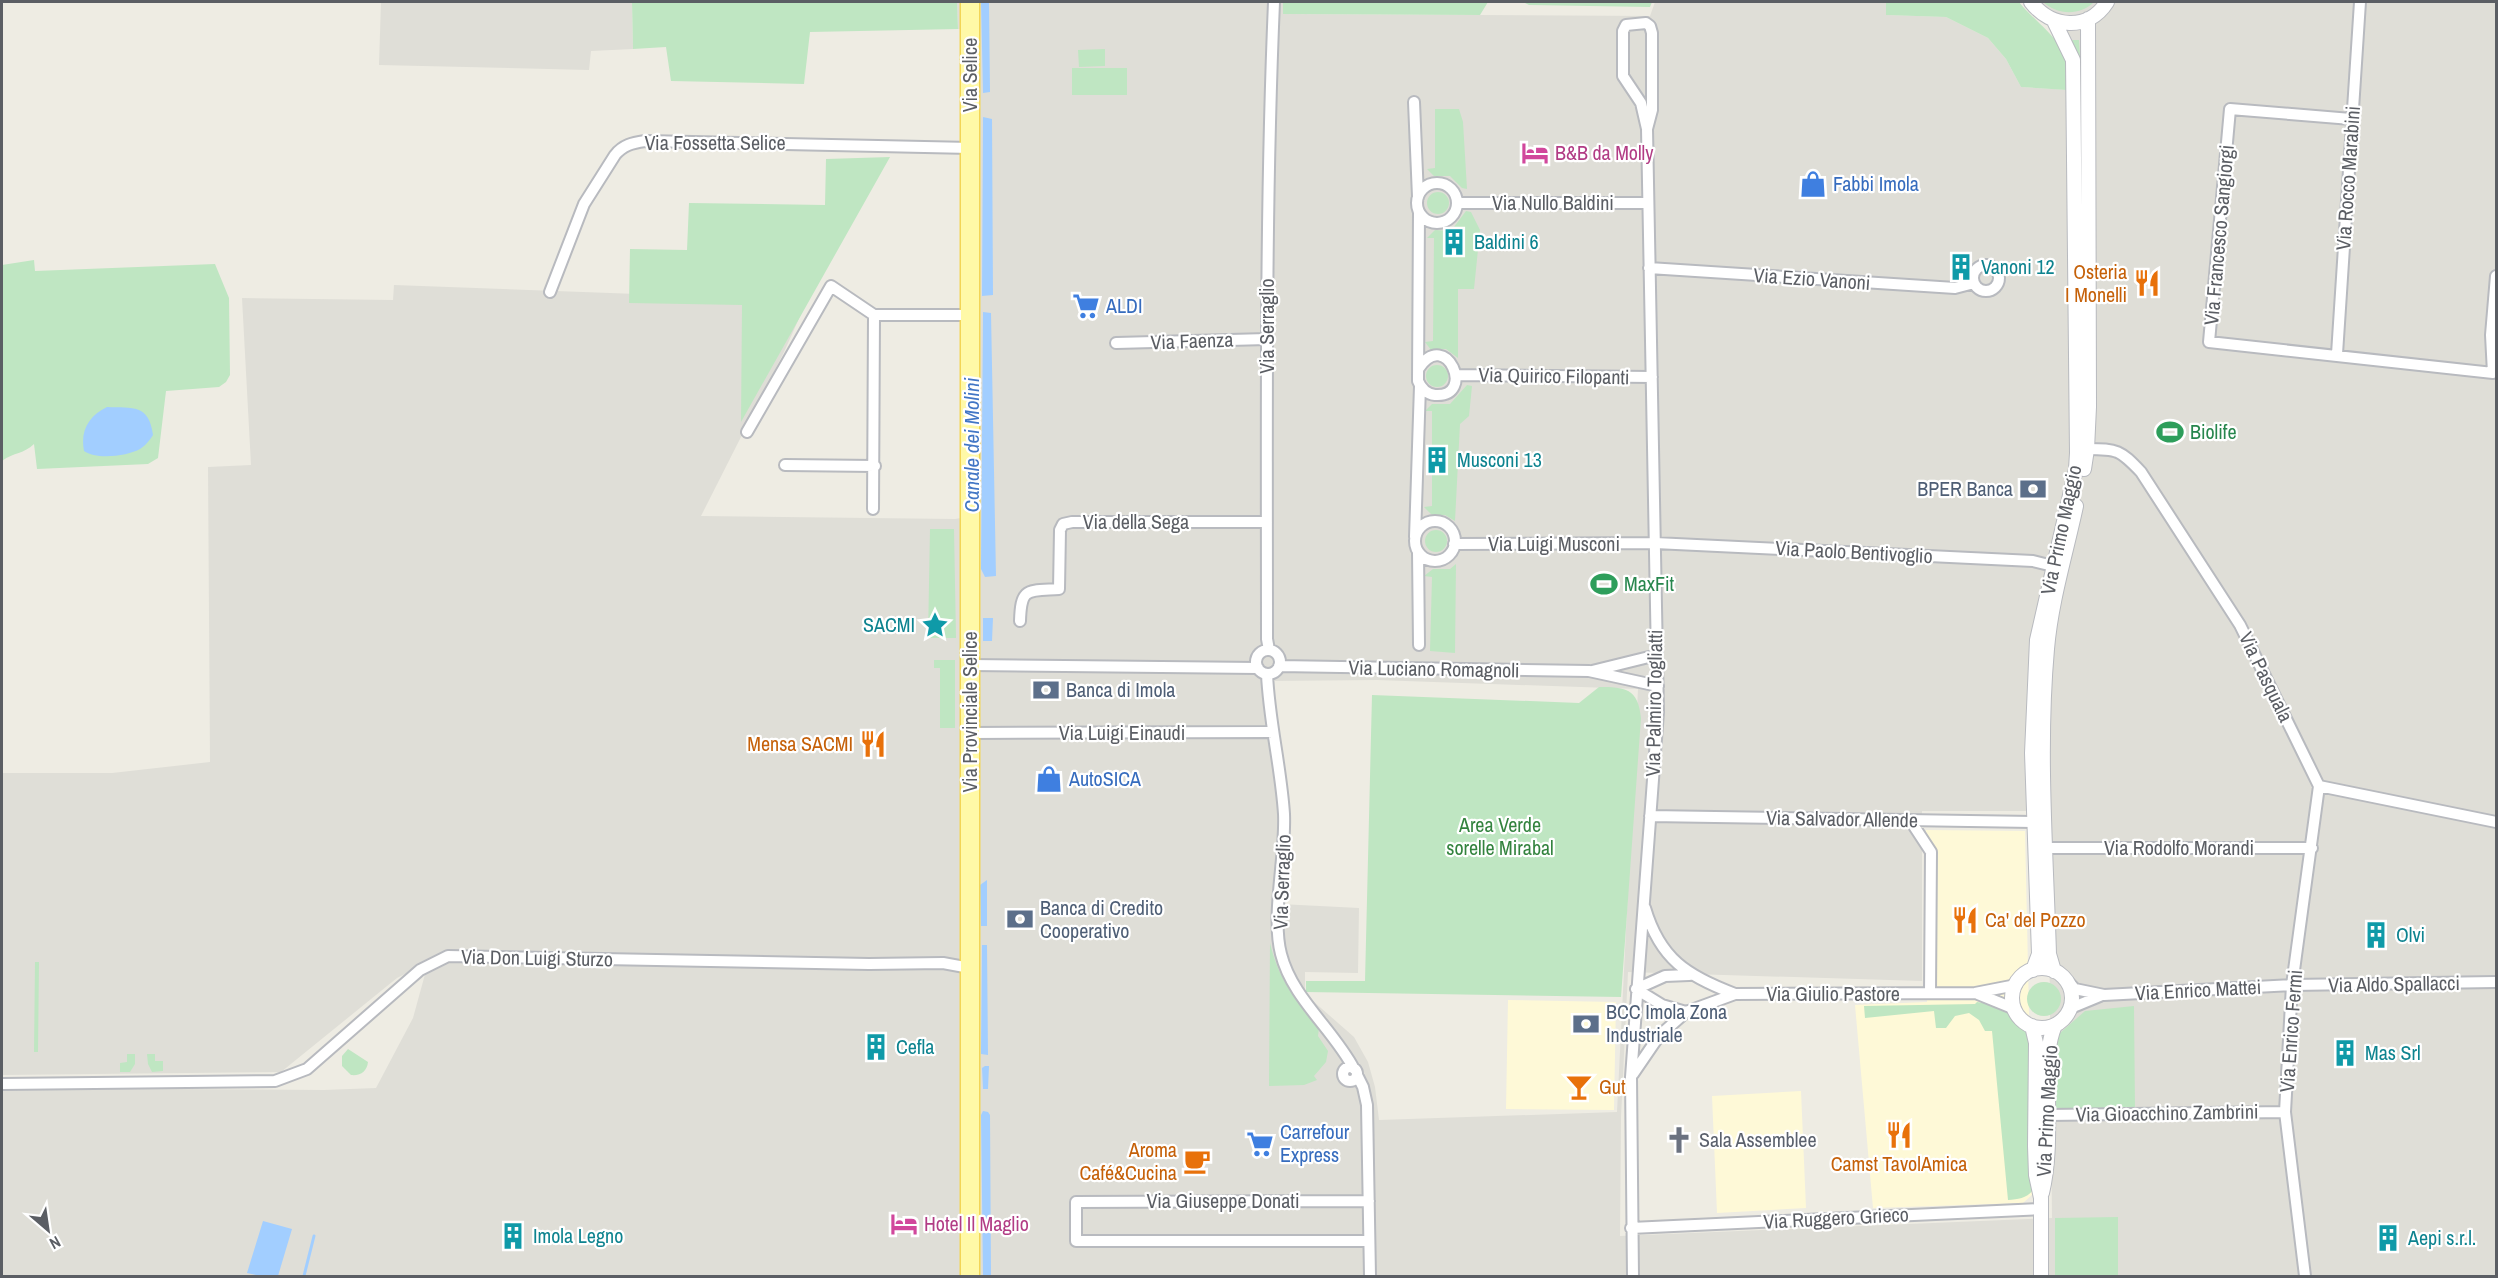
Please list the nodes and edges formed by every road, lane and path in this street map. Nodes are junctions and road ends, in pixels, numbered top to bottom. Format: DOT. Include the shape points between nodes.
graph roads {
  1 [pos="970,2"];
  2 [pos="1274,2"];
  3 [pos="2031,2"];
  4 [pos="2107,2"];
  5 [pos="2360,2"];
  6 [pos="2088,20"];
  7 [pos="2054,21"];
  8 [pos="1414,102"];
  9 [pos="2351,118"];
  10 [pos="1647,129"];
  11 [pos="971,148"];
  12 [pos="1418,197"];
  13 [pos="1457,203"];
  14 [pos="1648,203"];
  15 [pos="1419,213"];
  16 [pos="1649,268"];
  17 [pos="2496,276"];
  18 [pos="1974,283"];
  19 [pos="550,292"];
  20 [pos="874,315"];
  21 [pos="971,315"];
  22 [pos="1267,339"];
  23 [pos="1116,343"];
  24 [pos="2337,354"];
  25 [pos="2496,359"];
  26 [pos="1419,368"];
  27 [pos="2493,373"];
  28 [pos="1456,375"];
  29 [pos="1652,377"];
  30 [pos="1420,386"];
  31 [pos="747,432"];
  32 [pos="2087,449"];
  33 [pos="785,465"];
  34 [pos="875,466"];
  35 [pos="873,509"];
  36 [pos="1267,522"];
  37 [pos="1415,537"];
  38 [pos="1654,543"];
  39 [pos="1454,544"];
  40 [pos="1418,552"];
  41 [pos="2053,566"];
  42 [pos="1020,621"];
  43 [pos="1419,645"];
  44 [pos="1269,650"];
  45 [pos="1657,655"];
  46 [pos="970,665"];
  47 [pos="1280,666"];
  48 [pos="1263,671"];
  49 [pos="1589,671"];
  50 [pos="1658,686"];
  51 [pos="1273,732"];
  52 [pos="970,733"];
  53 [pos="2319,786"];
  54 [pos="1650,816"];
  55 [pos="1910,820"];
  56 [pos="2033,822"];
  57 [pos="2496,822"];
  58 [pos="2046,848"];
  59 [pos="2312,848"];
  60 [pos="1644,902"];
  61 [pos="970,968"];
  62 [pos="2033,970"];
  63 [pos="2054,971"];
  64 [pos="1689,975"];
  65 [pos="2067,981"];
  66 [pos="2496,982"];
  67 [pos="2016,985"];
  68 [pos="2292,985"];
  69 [pos="1636,989"];
  70 [pos="1930,993"];
  71 [pos="1975,993"];
  72 [pos="1735,994"];
  73 [pos="2104,995"];
  74 [pos="2070,1008"];
  75 [pos="2014,1009"];
  76 [pos="1686,1012"];
  77 [pos="2055,1025"];
  78 [pos="2032,1026"];
  79 [pos="1631,1077"];
  80 [pos="2,1084"];
  81 [pos="2285,1112"];
  82 [pos="2048,1114"];
  83 [pos="1369,1201"];
  84 [pos="2041,1203"];
  85 [pos="1631,1228"];
  86 [pos="1369,1241"];
  87 [pos="970,1276"];
  88 [pos="1370,1276"];
  89 [pos="1633,1276"];
  90 [pos="2042,1276"];
  91 [pos="2305,1276"];
  1 -- 11 [label="main road, Via Selice"];
  2 -- 22 [label="street, Via Serraglio"];
  3 -- 7 [label="street, Via Primo Maggio"];
  4 -- 6 [label="street"];
  5 -- 9 [label="street, Via Rocco Marabini"];
  6 -- 7 [label="street"];
  6 -- 32 [label="street, Via Primo Maggio"];
  7 -- 41 [label="street, Via Primo Maggio" via="2073,60 2077,453"];
  8 -- 12 [label="street"];
  9 -- 24 [label="street, Via Rocco Marabini"];
  9 -- 24 [label="street, Via Francesco Sangiorgi" via="2230,109 2209,342"];
  10 -- 10 [label="street, Via Palmiro Togliatti" via="1652,110 1652,33 1646,23 1632,23 1623,31 1623,76 1641,103"];
  10 -- 14 [label="street, Via Palmiro Togliatti"];
  11 -- 19 [label="street, Via Fossetta Selice" via="645,141 630,144 615,155 584,204"];
  11 -- 21 [label="main road, Via Provinciale Selice"];
  12 -- 13 [label="street" via="1425,187 1437,183 1454,191"];
  12 -- 15 [label="street"];
  13 -- 14 [label="street, Via Nullo Baldini"];
  13 -- 15 [label="street" via="1453,216 1442,223 1429,222"];
  14 -- 16 [label="street, Via Palmiro Togliatti"];
  15 -- 26 [label="street"];
  16 -- 18 [label="street, Via Ezio Vanoni" via="1955,288"];
  16 -- 29 [label="street, Via Palmiro Togliatti"];
  17 -- 27 [label="street" via="2491,334"];
  20 -- 21 [label="street"];
  20 -- 31 [label="street" via="831,286"];
  20 -- 34 [label="street"];
  21 -- 46 [label="main road, Via Provinciale Selice"];
  22 -- 23 [label="street, Via Faenza"];
  22 -- 36 [label="street, Via Serraglio"];
  24 -- 27 [label="street, Via Francesco Sangiorgi"];
  25 -- 27 [label="street"];
  26 -- 28 [label="street, Via Quirico Filopanti" via="1428,358 1440,356 1452,363"];
  26 -- 30 [label="street"];
  28 -- 29 [label="street, Via Quirico Filopanti"];
  28 -- 30 [label="street, Via Quirico Filopanti" via="1453,387 1443,394 1430,394"];
  29 -- 38 [label="street, Via Palmiro Togliatti"];
  30 -- 37 [label="street"];
  32 -- 53 [label="street, Via Pasquala" via="2123,453 2141,472 2240,625"];
  32 -- 58 [label="street, Via Primo Maggio" via="2047,648 2043,701"];
  33 -- 34 [label="street"];
  34 -- 35 [label="street"];
  36 -- 42 [label="street, Via della Sega" via="1063,524 1059,530 1059,589 1037,590 1024,596 1020,602"];
  36 -- 44 [label="street, Via Serraglio"];
  37 -- 39 [label="street" via="1428,522 1441,522 1452,531"];
  37 -- 40 [label="street"];
  38 -- 39 [label="street, Via Luigi Musconi"];
  38 -- 41 [label="street, Via Paolo Bentivoglio" via="2033,561"];
  38 -- 45 [label="street, Via Palmiro Togliatti"];
  39 -- 40 [label="street" via="1442,559 1429,560"];
  40 -- 43 [label="street"];
  41 -- 56 [label="street, Via Primo Maggio" via="2037,640"];
  44 -- 47 [label="street" via="1278,655"];
  44 -- 48 [label="street" via="1257,657"];
  45 -- 49 [label="street, Via Luciano Romagnoli"];
  45 -- 50 [label="street, Via Palmiro Togliatti"];
  46 -- 48 [label="street"];
  46 -- 52 [label="main road, Via Provinciale Selice"];
  47 -- 48 [label="street" via="1274,672"];
  47 -- 49 [label="street, Via Luciano Romagnoli"];
  48 -- 51 [label="street, Via Serraglio"];
  49 -- 50 [label="street, Via Luciano Romagnoli"];
  50 -- 54 [label="street, Via Palmiro Togliatti"];
  51 -- 52 [label="street, Via Luigi Einaudi"];
  51 -- 83 [label="street, Via Serraglio" via="1284,812 1278,920 1281,954 1295,987 1347,1057 1365,1100"];
  52 -- 61 [label="main road, Via Provinciale Selice"];
  53 -- 57 [label="street"];
  53 -- 59 [label="street, Via Enrico Fermi"];
  54 -- 55 [label="street, Via Salvador Allende"];
  54 -- 60 [label="street, Via Palmiro Togliatti"];
  55 -- 56 [label="street, Via Salvador Allende"];
  55 -- 70 [label="street" via="1931,852"];
  56 -- 62 [label="street, Via Primo Maggio" via="2039,954"];
  58 -- 59 [label="street, Via Rodolfo Morandi"];
  58 -- 63 [label="street, Via Primo Maggio" via="2049,954"];
  59 -- 68 [label="street, Via Enrico Fermi"];
  60 -- 64 [label="street, Via Giulio Pastore" via="1656,938"];
  60 -- 69 [label="street, Via Palmiro Togliatti"];
  61 -- 80 [label="street, Via Don Luigi Sturzo" via="943,963 448,956 420,970 307,1069 290,1077 275,1081"];
  61 -- 87 [label="main road, Via Provinciale Selice"];
  62 -- 63 [label="street"];
  62 -- 67 [label="street"];
  63 -- 65 [label="street"];
  64 -- 69 [label="street, Via Giulio Pastore" via="1665,976"];
  64 -- 72 [label="street, Via Giulio Pastore"];
  65 -- 73 [label="street, Via Enrico Mattei" via="2075,988"];
  65 -- 74 [label="street"];
  66 -- 68 [label="street, Via Aldo Spallacci"];
  67 -- 71 [label="street, Via Giulio Pastore"];
  67 -- 75 [label="street"];
  68 -- 73 [label="street, Via Enrico Mattei"];
  68 -- 81 [label="street, Via Enrico Fermi"];
  69 -- 76 [label="street" via="1662,1005"];
  69 -- 79 [label="street, Via Palmiro Togliatti"];
  70 -- 71 [label="street, Via Giulio Pastore"];
  70 -- 72 [label="street, Via Giulio Pastore"];
  71 -- 75 [label="street, Via Giulio Pastore"];
  72 -- 76 [label="street, Via Giulio Pastore"];
  73 -- 74 [label="street, Via Enrico Mattei"];
  74 -- 77 [label="street, Via Primo Maggio"];
  75 -- 78 [label="street, Via Primo Maggio"];
  76 -- 79 [label="street, Via Giulio Pastore" via="1659,1036"];
  77 -- 78 [label="street, Via Primo Maggio"];
  77 -- 82 [label="street, Via Primo Maggio" via="2048,1042"];
  78 -- 84 [label="street, Via Primo Maggio" via="2036,1043 2036,1174"];
  79 -- 85 [label="street, Via Palmiro Togliatti"];
  81 -- 82 [label="street, Via Gioacchino Zambrini"];
  81 -- 91 [label="street, Via Enrico Fermi"];
  82 -- 84 [label="street, Via Primo Maggio" via="2047,1172"];
  83 -- 86 [label="street"];
  83 -- 86 [label="street, Via Giuseppe Donati" via="1076,1202 1076,1241"];
  84 -- 85 [label="street, Via Ruggero Grieco"];
  84 -- 90 [label="street, Via Primo Maggio"];
  85 -- 89 [label="street, Via Palmiro Togliatti"];
  86 -- 88 [label="street"];
}
